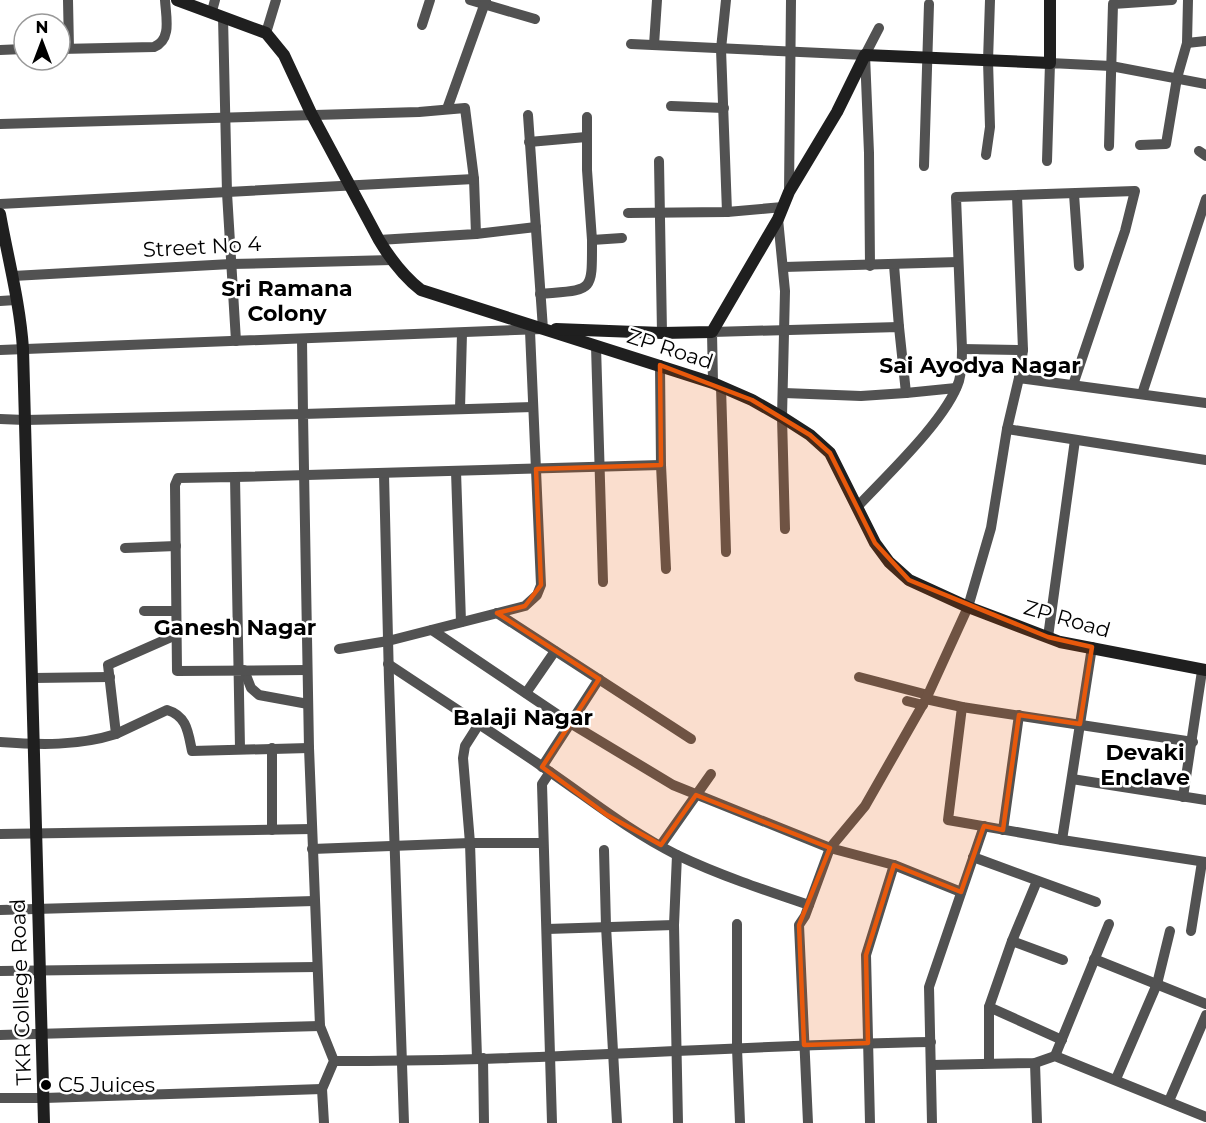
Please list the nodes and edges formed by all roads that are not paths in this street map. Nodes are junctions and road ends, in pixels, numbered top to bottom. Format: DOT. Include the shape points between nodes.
graph roads {
  1 [pos="165,0"];
  2 [pos="177,0"];
  3 [pos="276,0"];
  4 [pos="430,0"];
  5 [pos="470,0"];
  6 [pos="657,0"];
  7 [pos="726,0"];
  8 [pos="791,0"];
  9 [pos="990,0"];
  10 [pos="1050,0"];
  11 [pos="1172,0"];
  12 [pos="1188,0"];
  13 [pos="486,2"];
  14 [pos="929,4"];
  15 [pos="217,9"];
  16 [pos="535,19"];
  17 [pos="422,26"];
  18 [pos="879,28"];
  19 [pos="266,33"];
  20 [pos="1206,41"];
  21 [pos="1187,43"];
  22 [pos="631,44"];
  23 [pos="654,45"];
  24 [pos="72,48"];
  25 [pos="721,50"];
  26 [pos="790,52"];
  27 [pos="865,55"];
  28 [pos="927,58"];
  29 [pos="988,61"];
  30 [pos="1050,63"];
  31 [pos="1111,66"];
  32 [pos="1177,78"];
  33 [pos="1206,84"];
  34 [pos="670,106"];
  35 [pos="723,108"];
  36 [pos="447,110"];
  37 [pos="311,113"];
  38 [pos="528,115"];
  39 [pos="587,117"];
  40 [pos="225,118"];
  41 [pos="0,124"];
  42 [pos="586,137"];
  43 [pos="529,142"];
  44 [pos="1140,145"];
  45 [pos="1109,146"];
  46 [pos="986,155"];
  47 [pos="1047,160"];
  48 [pos="659,161"];
  49 [pos="924,166"];
  50 [pos="474,179"];
  51 [pos="352,186"];
  52 [pos="789,192"];
  53 [pos="227,193"];
  54 [pos="1074,194"];
  55 [pos="1017,196"];
  56 [pos="1206,199"];
  57 [pos="0,204"];
  58 [pos="660,212"];
  59 [pos="727,212"];
  60 [pos="628,213"];
  61 [pos="781,213"];
  62 [pos="0,219"];
  63 [pos="536,227"];
  64 [pos="476,234"];
  65 [pos="622,238"];
  66 [pos="380,240"];
  67 [pos="592,240"];
  68 [pos="392,260"];
  69 [pos="958,262"];
  70 [pos="231,264"];
  71 [pos="894,265"];
  72 [pos="870,266"];
  73 [pos="1079,266"];
  74 [pos="784,267"];
  75 [pos="13,276"];
  76 [pos="540,294"];
  77 [pos="16,300"];
  78 [pos="0,301"];
  79 [pos="899,327"];
  80 [pos="536,330"];
  81 [pos="712,332"];
  82 [pos="784,332"];
  83 [pos="462,333"];
  84 [pos="662,333"];
  85 [pos="302,339"];
  86 [pos="236,341"];
  87 [pos="596,346"];
  88 [pos="23,349"];
  89 [pos="962,349"];
  90 [pos="0,350"];
  91 [pos="1023,350"];
  92 [pos="660,365"];
  93 [pos="1019,378"];
  94 [pos="717,385"];
  95 [pos="1073,385"];
  96 [pos="956,388"];
  97 [pos="783,393"];
  98 [pos="906,393"];
  99 [pos="1142,394"];
  100 [pos="1206,403"];
  101 [pos="534,407"];
  102 [pos="460,409"];
  103 [pos="303,414"];
  104 [pos="782,417"];
  105 [pos="0,419"];
  106 [pos="25,420"];
  107 [pos="1007,429"];
  108 [pos="1075,440"];
  109 [pos="1206,460"];
  110 [pos="661,465"];
  111 [pos="598,467"];
  112 [pos="536,469"];
  113 [pos="456,471"];
  114 [pos="384,474"];
  115 [pos="304,476"];
  116 [pos="235,477"];
  117 [pos="858,506"];
  118 [pos="785,529"];
  119 [pos="176,546"];
  120 [pos="125,548"];
  121 [pos="726,552"];
  122 [pos="666,569"];
  123 [pos="603,582"];
  124 [pos="968,607"];
  125 [pos="144,611"];
  126 [pos="176,611"];
  127 [pos="497,613"];
  128 [pos="461,622"];
  129 [pos="432,630"];
  130 [pos="176,635"];
  131 [pos="1048,637"];
  132 [pos="388,641"];
  133 [pos="1092,648"];
  134 [pos="339,649"];
  135 [pos="555,651"];
  136 [pos="388,664"];
  137 [pos="241,670"];
  138 [pos="308,670"];
  139 [pos="1204,670"];
  140 [pos="110,677"];
  141 [pos="859,677"];
  142 [pos="33,678"];
  143 [pos="599,679"];
  144 [pos="526,693"];
  145 [pos="926,700"];
  146 [pos="907,701"];
  147 [pos="308,704"];
  148 [pos="962,707"];
  149 [pos="1019,715"];
  150 [pos="570,723"];
  151 [pos="480,724"];
  152 [pos="1080,724"];
  153 [pos="116,734"];
  154 [pos="692,739"];
  155 [pos="0,742"];
  156 [pos="1193,742"];
  157 [pos="33,745"];
  158 [pos="240,748"];
  159 [pos="272,748"];
  160 [pos="309,748"];
  161 [pos="546,769"];
  162 [pos="711,774"];
  163 [pos="1072,779"];
  164 [pos="696,795"];
  165 [pos="1184,797"];
  166 [pos="1206,801"];
  167 [pos="984,826"];
  168 [pos="312,829"];
  169 [pos="272,830"];
  170 [pos="1003,830"];
  171 [pos="35,832"];
  172 [pos="0,834"];
  173 [pos="1062,840"];
  174 [pos="470,843"];
  175 [pos="543,843"];
  176 [pos="661,845"];
  177 [pos="394,847"];
  178 [pos="830,848"];
  179 [pos="312,849"];
  180 [pos="604,850"];
  181 [pos="677,855"];
  182 [pos="973,857"];
  183 [pos="1204,862"];
  184 [pos="894,864"];
  185 [pos="1037,881"];
  186 [pos="961,892"];
  187 [pos="315,901"];
  188 [pos="1096,902"];
  189 [pos="809,905"];
  190 [pos="38,909"];
  191 [pos="0,910"];
  192 [pos="737,924"];
  193 [pos="1109,924"];
  194 [pos="674,925"];
  195 [pos="606,926"];
  196 [pos="547,929"];
  197 [pos="1170,930"];
  198 [pos="1191,932"];
  199 [pos="1012,941"];
  200 [pos="1094,959"];
  201 [pos="1063,960"];
  202 [pos="317,967"];
  203 [pos="0,971"];
  204 [pos="40,971"];
  205 [pos="1157,984"];
  206 [pos="1206,1004"];
  207 [pos="989,1007"];
  208 [pos="1206,1015"];
  209 [pos="320,1026"];
  210 [pos="0,1035"];
  211 [pos="42,1035"];
  212 [pos="1062,1040"];
  213 [pos="931,1042"];
  214 [pos="868,1043"];
  215 [pos="804,1045"];
  216 [pos="737,1048"];
  217 [pos="676,1051"];
  218 [pos="613,1054"];
  219 [pos="551,1055"];
  220 [pos="1055,1056"];
  221 [pos="480,1058"];
  222 [pos="334,1060"];
  223 [pos="402,1061"];
  224 [pos="1035,1062"];
  225 [pos="989,1063"];
  226 [pos="932,1065"];
  227 [pos="1116,1079"];
  228 [pos="322,1089"];
  229 [pos="0,1098"];
  230 [pos="44,1098"];
  231 [pos="1169,1101"];
  232 [pos="1201,1118"];
  233 [pos="45,1123"];
  234 [pos="324,1123"];
  235 [pos="404,1123"];
  236 [pos="483,1123"];
  237 [pos="552,1123"];
  238 [pos="617,1123"];
  239 [pos="678,1123"];
  240 [pos="740,1123"];
  241 [pos="808,1123"];
  242 [pos="870,1123"];
  243 [pos="932,1123"];
  244 [pos="1037,1123"];
  1 -- 24 [label="street" via="166,37 161,44"];
  2 -- 15 [label="street"];
  3 -- 19 [label="street"];
  4 -- 17 [label="street"];
  5 -- 13 [label="street"];
  6 -- 23 [label="street"];
  7 -- 25 [label="street"];
  8 -- 26 [label="street"];
  9 -- 29 [label="street"];
  10 -- 30 [label="street"];
  11 -- 31 [label="street" via="1113,4"];
  12 -- 21 [label="street"];
  13 -- 16 [label="street"];
  13 -- 36 [label="street"];
  14 -- 28 [label="street"];
  15 -- 19 [label="street"];
  15 -- 40 [label="street"];
  18 -- 27 [label="street"];
  19 -- 37 [label="street, ZP Road" via="284,55"];
  20 -- 21 [label="street"];
  21 -- 32 [label="street"];
  22 -- 23 [label="street"];
  23 -- 25 [label="street"];
  25 -- 26 [label="street"];
  25 -- 35 [label="street"];
  26 -- 27 [label="street"];
  26 -- 52 [label="street"];
  27 -- 28 [label="street"];
  27 -- 52 [label="street" via="837,112"];
  27 -- 72 [label="street"];
  28 -- 29 [label="street"];
  28 -- 49 [label="street"];
  29 -- 30 [label="street"];
  29 -- 46 [label="street" via="990,127"];
  30 -- 31 [label="street"];
  30 -- 47 [label="street"];
  31 -- 32 [label="street"];
  31 -- 45 [label="street"];
  32 -- 33 [label="street"];
  32 -- 44 [label="street" via="1166,144"];
  34 -- 35 [label="street"];
  35 -- 59 [label="street"];
  36 -- 37 [label="street"];
  36 -- 50 [label="street" via="465,108"];
  37 -- 40 [label="street"];
  37 -- 51 [label="street, ZP Road"];
  38 -- 43 [label="street"];
  39 -- 42 [label="street"];
  40 -- 41 [label="street"];
  40 -- 53 [label="street"];
  42 -- 43 [label="street"];
  42 -- 67 [label="street"];
  43 -- 63 [label="street"];
  48 -- 58 [label="street"];
  50 -- 51 [label="street"];
  50 -- 64 [label="street"];
  51 -- 53 [label="street"];
  51 -- 66 [label="street, ZP Road"];
  52 -- 61 [label="street"];
  53 -- 57 [label="street"];
  53 -- 70 [label="street"];
  54 -- 55 [label="street"];
  54 -- 73 [label="street"];
  54 -- 95 [label="street" via="1136,191"];
  55 -- 69 [label="street" via="956,197"];
  55 -- 91 [label="street"];
  56 -- 99 [label="street"];
  58 -- 59 [label="street"];
  58 -- 60 [label="street"];
  58 -- 84 [label="street"];
  59 -- 61 [label="street"];
  61 -- 74 [label="street"];
  61 -- 81 [label="street"];
  62 -- 75 [label="street, TKR College Road"];
  63 -- 64 [label="street"];
  63 -- 76 [label="street"];
  64 -- 66 [label="street"];
  65 -- 67 [label="street"];
  66 -- 68 [label="street, ZP Road"];
  67 -- 76 [label="street" via="592,277 588,285"];
  68 -- 70 [label="street, Street No 4"];
  68 -- 80 [label="street, ZP Road" via="421,290"];
  69 -- 71 [label="street"];
  69 -- 89 [label="street"];
  70 -- 75 [label="street, Street No 4"];
  70 -- 86 [label="street"];
  71 -- 72 [label="street"];
  71 -- 79 [label="street"];
  72 -- 74 [label="street"];
  74 -- 82 [label="street"];
  75 -- 77 [label="street, TKR College Road"];
  76 -- 80 [label="street"];
  77 -- 78 [label="street"];
  77 -- 88 [label="street, TKR College Road"];
  79 -- 82 [label="street"];
  79 -- 98 [label="street"];
  80 -- 83 [label="street"];
  80 -- 84 [label="street"];
  80 -- 87 [label="street, ZP Road"];
  80 -- 101 [label="street"];
  81 -- 82 [label="street"];
  81 -- 84 [label="street"];
  81 -- 94 [label="street"];
  82 -- 97 [label="street"];
  83 -- 85 [label="street"];
  83 -- 102 [label="street"];
  85 -- 86 [label="street"];
  85 -- 103 [label="street"];
  86 -- 88 [label="street"];
  87 -- 92 [label="street, ZP Road"];
  87 -- 111 [label="street"];
  88 -- 90 [label="street"];
  88 -- 106 [label="street, TKR College Road"];
  89 -- 91 [label="street"];
  89 -- 96 [label="street"];
  91 -- 93 [label="street"];
  92 -- 94 [label="street, ZP Road"];
  92 -- 110 [label="street"];
  93 -- 95 [label="street"];
  93 -- 107 [label="street"];
  94 -- 104 [label="street, ZP Road"];
  94 -- 121 [label="street"];
  95 -- 99 [label="street"];
  96 -- 98 [label="street"];
  96 -- 117 [label="street" via="935,421"];
  97 -- 98 [label="street"];
  97 -- 104 [label="street"];
  99 -- 100 [label="street"];
  101 -- 102 [label="street"];
  101 -- 112 [label="street"];
  102 -- 103 [label="street"];
  103 -- 106 [label="street"];
  103 -- 115 [label="street"];
  104 -- 117 [label="street, ZP Road" via="830,453"];
  104 -- 118 [label="street"];
  105 -- 106 [label="street"];
  106 -- 142 [label="street, TKR College Road"];
  107 -- 108 [label="street"];
  107 -- 124 [label="street" via="991,528"];
  108 -- 109 [label="street"];
  108 -- 131 [label="street"];
  110 -- 111 [label="street"];
  110 -- 122 [label="street"];
  111 -- 112 [label="street"];
  111 -- 123 [label="street"];
  112 -- 113 [label="street"];
  112 -- 127 [label="street" via="541,585 525,606"];
  113 -- 114 [label="street"];
  113 -- 128 [label="street"];
  114 -- 115 [label="street"];
  114 -- 132 [label="street"];
  115 -- 116 [label="street"];
  115 -- 138 [label="street"];
  116 -- 119 [label="street" via="178,478"];
  116 -- 137 [label="street"];
  117 -- 124 [label="street, ZP Road" via="875,543 889,562 909,580"];
  119 -- 120 [label="street"];
  119 -- 126 [label="street"];
  124 -- 131 [label="street, ZP Road"];
  124 -- 145 [label="street"];
  125 -- 126 [label="street"];
  126 -- 130 [label="street"];
  127 -- 128 [label="street"];
  127 -- 135 [label="street"];
  128 -- 129 [label="street"];
  129 -- 132 [label="street"];
  129 -- 144 [label="street"];
  130 -- 137 [label="street" via="177,671"];
  130 -- 140 [label="street" via="108,665"];
  131 -- 133 [label="street, ZP Road"];
  132 -- 134 [label="street"];
  132 -- 136 [label="street"];
  133 -- 139 [label="street, ZP Road"];
  133 -- 152 [label="street"];
  135 -- 143 [label="street"];
  135 -- 144 [label="street"];
  136 -- 151 [label="street"];
  136 -- 177 [label="street"];
  137 -- 138 [label="street"];
  137 -- 147 [label="street" via="260,696"];
  137 -- 158 [label="street"];
  138 -- 147 [label="street"];
  139 -- 156 [label="street"];
  140 -- 142 [label="street"];
  140 -- 153 [label="street"];
  141 -- 145 [label="street"];
  142 -- 157 [label="street, TKR College Road"];
  143 -- 150 [label="street"];
  143 -- 154 [label="street"];
  144 -- 150 [label="street"];
  145 -- 146 [label="street"];
  145 -- 148 [label="street"];
  145 -- 178 [label="street" via="865,806"];
  147 -- 160 [label="street"];
  148 -- 149 [label="street"];
  148 -- 167 [label="street" via="948,820"];
  149 -- 152 [label="street"];
  149 -- 170 [label="street"];
  150 -- 161 [label="street"];
  150 -- 164 [label="street"];
  151 -- 161 [label="street"];
  151 -- 174 [label="street" via="465,746 463,758"];
  152 -- 156 [label="street"];
  152 -- 163 [label="street"];
  153 -- 157 [label="street" via="77,743"];
  153 -- 158 [label="street" via="167,710 177,713 187,726 192,751"];
  155 -- 157 [label="street"];
  156 -- 165 [label="street"];
  157 -- 171 [label="street, TKR College Road"];
  158 -- 159 [label="street"];
  159 -- 160 [label="street"];
  159 -- 169 [label="street"];
  160 -- 168 [label="street"];
  161 -- 175 [label="street" via="542,784"];
  161 -- 176 [label="street" via="607,814"];
  162 -- 164 [label="street"];
  163 -- 165 [label="street"];
  163 -- 173 [label="street"];
  164 -- 176 [label="street"];
  164 -- 178 [label="street"];
  165 -- 166 [label="street"];
  167 -- 170 [label="street"];
  167 -- 182 [label="street"];
  168 -- 169 [label="street"];
  168 -- 179 [label="street"];
  169 -- 171 [label="street"];
  170 -- 173 [label="street"];
  171 -- 172 [label="street"];
  171 -- 190 [label="street, TKR College Road"];
  173 -- 183 [label="street"];
  174 -- 175 [label="street"];
  174 -- 177 [label="street"];
  174 -- 221 [label="street"];
  175 -- 196 [label="street"];
  176 -- 181 [label="street"];
  177 -- 179 [label="street"];
  177 -- 223 [label="street"];
  178 -- 184 [label="street"];
  178 -- 189 [label="street"];
  179 -- 187 [label="street"];
  180 -- 195 [label="street"];
  181 -- 189 [label="street"];
  181 -- 194 [label="street"];
  182 -- 185 [label="street"];
  182 -- 186 [label="street"];
  183 -- 198 [label="street"];
  184 -- 186 [label="street"];
  184 -- 214 [label="street" via="866,955"];
  185 -- 188 [label="street"];
  185 -- 199 [label="street"];
  186 -- 213 [label="street" via="929,987"];
  187 -- 190 [label="street"];
  187 -- 202 [label="street"];
  189 -- 215 [label="street" via="800,925"];
  190 -- 191 [label="street"];
  190 -- 204 [label="street, TKR College Road"];
  192 -- 216 [label="street"];
  193 -- 200 [label="street"];
  194 -- 195 [label="street"];
  194 -- 217 [label="street"];
  195 -- 196 [label="street"];
  195 -- 218 [label="street"];
  196 -- 219 [label="street"];
  197 -- 205 [label="street"];
  199 -- 201 [label="street"];
  199 -- 207 [label="street"];
  200 -- 205 [label="street"];
  200 -- 212 [label="street"];
  202 -- 204 [label="street"];
  202 -- 209 [label="street"];
  203 -- 204 [label="street"];
  204 -- 211 [label="street, TKR College Road"];
  205 -- 206 [label="street"];
  205 -- 227 [label="street"];
  207 -- 212 [label="street"];
  207 -- 225 [label="street"];
  208 -- 231 [label="street"];
  209 -- 211 [label="street"];
  209 -- 222 [label="street"];
  210 -- 211 [label="street"];
  211 -- 230 [label="street, TKR College Road"];
  212 -- 220 [label="street"];
  213 -- 214 [label="street"];
  213 -- 226 [label="street"];
  214 -- 215 [label="street"];
  214 -- 242 [label="street"];
  215 -- 216 [label="street"];
  215 -- 241 [label="street"];
  216 -- 217 [label="street"];
  216 -- 240 [label="street"];
  217 -- 218 [label="street"];
  217 -- 239 [label="street"];
  218 -- 219 [label="street"];
  218 -- 238 [label="street"];
  219 -- 221 [label="street"];
  219 -- 237 [label="street"];
  220 -- 224 [label="street"];
  220 -- 227 [label="street"];
  221 -- 223 [label="street"];
  221 -- 236 [label="street"];
  222 -- 223 [label="street"];
  222 -- 228 [label="street"];
  223 -- 235 [label="street"];
  224 -- 225 [label="street"];
  224 -- 244 [label="street"];
  225 -- 226 [label="street"];
  226 -- 243 [label="street"];
  227 -- 231 [label="street"];
  228 -- 230 [label="street"];
  228 -- 234 [label="street"];
  229 -- 230 [label="street"];
  230 -- 233 [label="street, TKR College Road"];
  231 -- 232 [label="street"];
}
